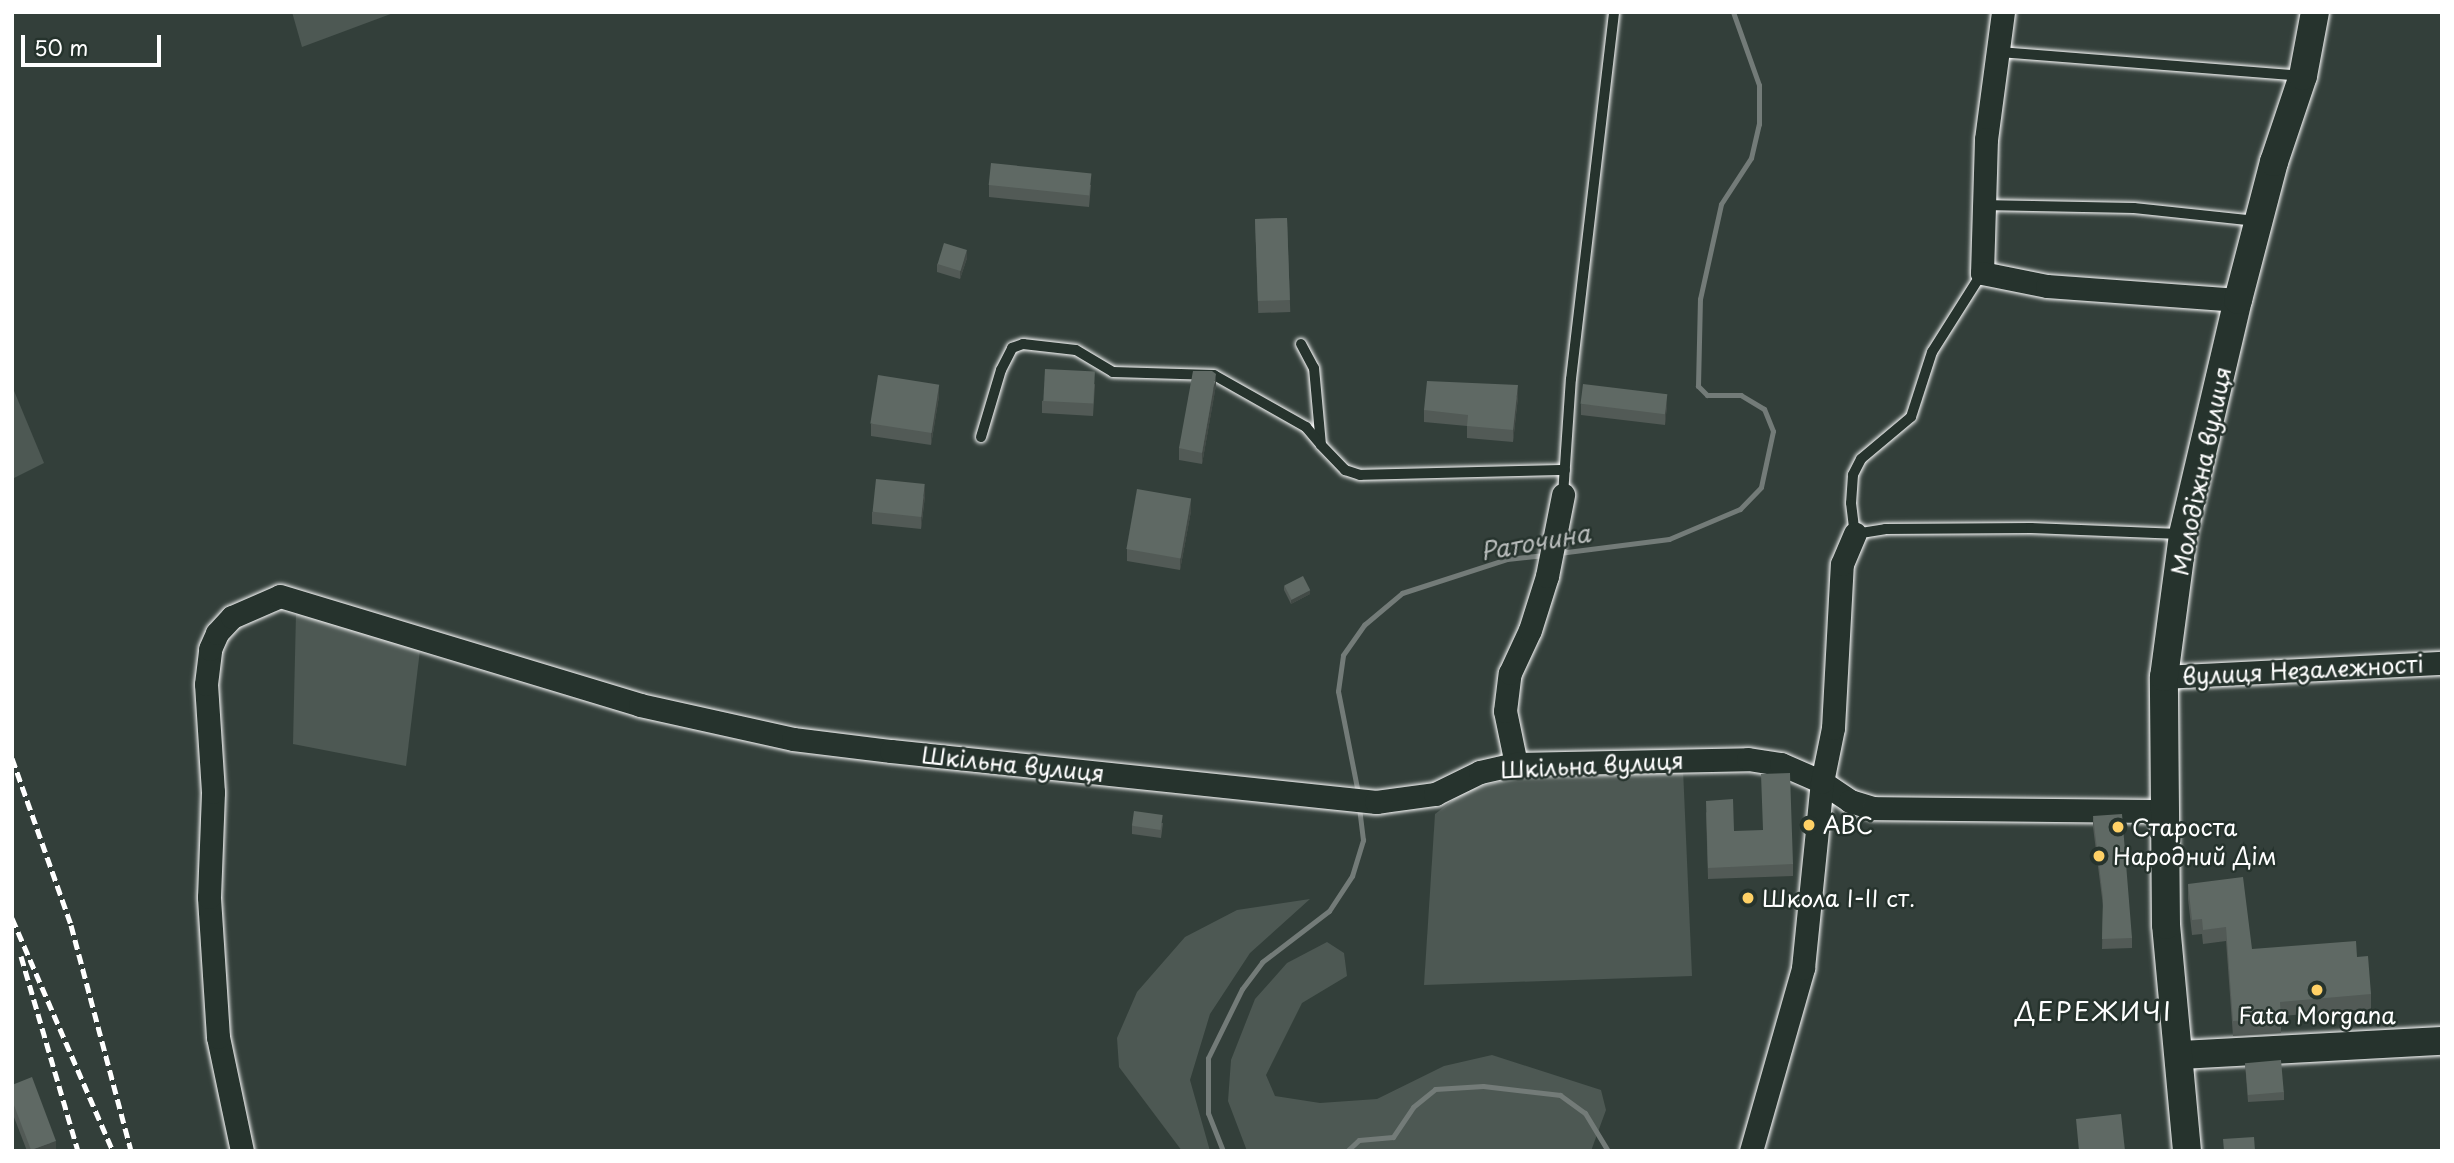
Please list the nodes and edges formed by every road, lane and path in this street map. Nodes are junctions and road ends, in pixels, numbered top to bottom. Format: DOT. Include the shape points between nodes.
graph roads {
  1 [pos="1614,12"];
  2 [pos="2003,12"];
  3 [pos="2315,12"];
  4 [pos="1998,52"];
  5 [pos="2303,76"];
  6 [pos="1981,205"];
  7 [pos="2259,222"];
  8 [pos="1982,273"];
  9 [pos="2238,300"];
  10 [pos="1301,344"];
  11 [pos="981,437"];
  12 [pos="1321,445"];
  13 [pos="1565,470"];
  14 [pos="1563,495"];
  15 [pos="1855,534"];
  16 [pos="2183,534"];
  17 [pos="2442,663"];
  18 [pos="2164,677"];
  19 [pos="1516,764"];
  20 [pos="1822,782"];
  21 [pos="2164,811"];
  22 [pos="2442,1041"];
  23 [pos="2180,1055"];
  24 [pos="243,1151"];
  25 [pos="1751,1151"];
  26 [pos="2188,1151"];
  1 -- 13 [label="lane" via="1601,93"];
  2 -- 4 [label="street"];
  3 -- 5 [label="street, Молодіжна вулиця"];
  4 -- 5 [label="lane"];
  4 -- 6 [label="street"];
  5 -- 7 [label="street, Молодіжна вулиця"];
  6 -- 7 [label="lane" via="2134,208"];
  6 -- 8 [label="street"];
  7 -- 9 [label="street, Молодіжна вулиця"];
  8 -- 9 [label="street" via="2025,284"];
  8 -- 15 [label="lane" via="1932,352 1911,417 1861,459 1853,475"];
  9 -- 16 [label="street, Молодіжна вулиця"];
  10 -- 12 [label="lane" via="1314,368"];
  11 -- 12 [label="lane" via="1001,370 1012,348 1023,344 1076,350 1113,372 1214,375 1306,427"];
  12 -- 13 [label="lane" via="1332,461 1360,475"];
  13 -- 14 [label="lane"];
  14 -- 19 [label="street" via="1547,576 1510,673 1505,711"];
  15 -- 16 [label="lane" via="1885,529 2031,528"];
  15 -- 20 [label="street" via="1842,564 1833,728"];
  16 -- 18 [label="street, Молодіжна вулиця"];
  17 -- 18 [label="street, вулиця Незалежності"];
  18 -- 21 [label="street, Молодіжна вулиця"];
  19 -- 20 [label="street, Шкільна вулиця" via="1748,759 1781,764"];
  19 -- 24 [label="street, Шкільна вулиця" via="1480,772 1435,794 1376,802 793,739 640,705 280,596 232,617 209,649 206,684 213,792 209,897 218,1037"];
  20 -- 21 [label="street, Шкільна вулиця" via="1850,802 1873,808"];
  20 -- 25 [label="street" via="1803,968"];
  21 -- 23 [label="street, Молодіжна вулиця" via="2166,925"];
  22 -- 23 [label="street"];
  23 -- 26 [label="street, Молодіжна вулиця"];
}
